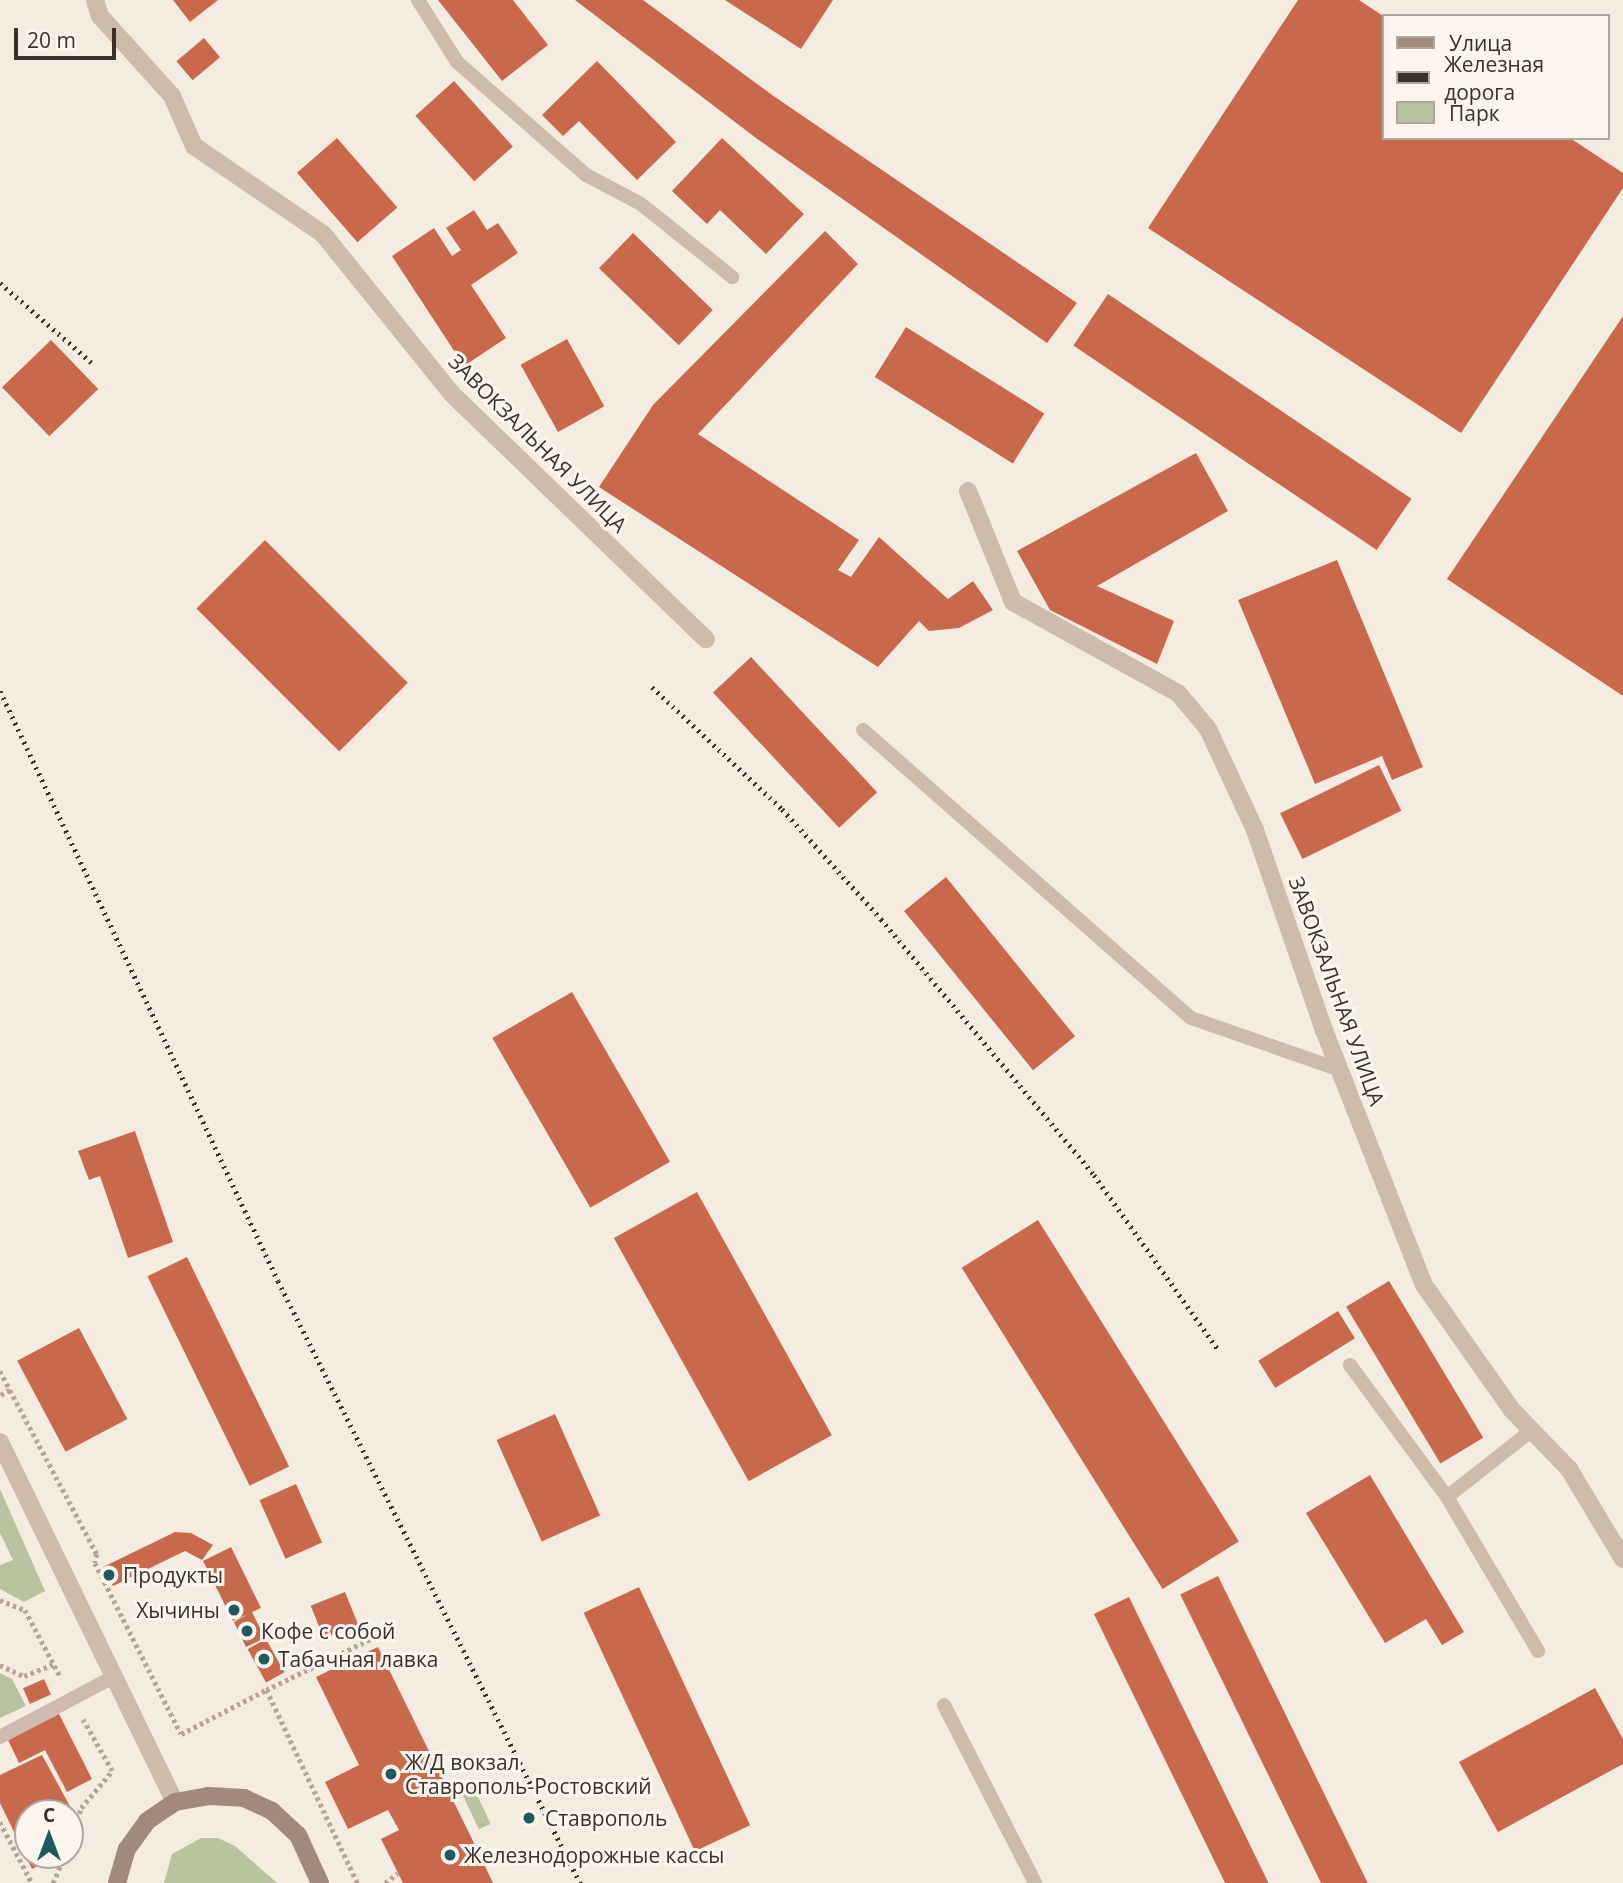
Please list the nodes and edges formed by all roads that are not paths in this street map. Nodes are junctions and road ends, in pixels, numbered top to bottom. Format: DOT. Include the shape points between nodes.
graph roads {
  1 [pos="95,0"];
  2 [pos="418,0"];
  3 [pos="732,277"];
  4 [pos="968,491"];
  5 [pos="706,639"];
  6 [pos="863,730"];
  7 [pos="1340,1070"];
  8 [pos="1350,1365"];
  9 [pos="1532,1430"];
  10 [pos="0,1442"];
  11 [pos="1447,1497"];
  12 [pos="1623,1559"];
  13 [pos="1538,1651"];
  14 [pos="115,1676"];
  15 [pos="944,1705"];
  16 [pos="0,1737"];
  17 [pos="175,1802"];
  18 [pos="118,1882"];
  19 [pos="320,1883"];
  20 [pos="1035,1883"];
  1 -- 5 [label="street, ЗАВОКЗАЛЬНАЯ УЛИЦА" via="100,16 172,96 194,146 323,234 452,394"];
  2 -- 3 [label="lane" via="457,62 586,175 641,204"];
  4 -- 7 [label="street, ЗАВОКЗАЛЬНАЯ УЛИЦА" via="1013,602 1178,693 1208,729 1255,830"];
  6 -- 7 [label="lane" via="1191,1018"];
  7 -- 9 [label="street, ЗАВОКЗАЛЬНАЯ УЛИЦА" via="1424,1285 1512,1410"];
  8 -- 11 [label="lane"];
  9 -- 11 [label="lane"];
  9 -- 12 [label="street, ЗАВОКЗАЛЬНАЯ УЛИЦА" via="1569,1469"];
  10 -- 14 [label="street"];
  11 -- 13 [label="lane"];
  14 -- 16 [label="lane"];
  14 -- 17 [label="street"];
  15 -- 20 [label="lane"];
  17 -- 18 [label="main road" via="147,1821 127,1849"];
  17 -- 19 [label="main road" via="208,1796 244,1798 272,1811 298,1835"];
}
